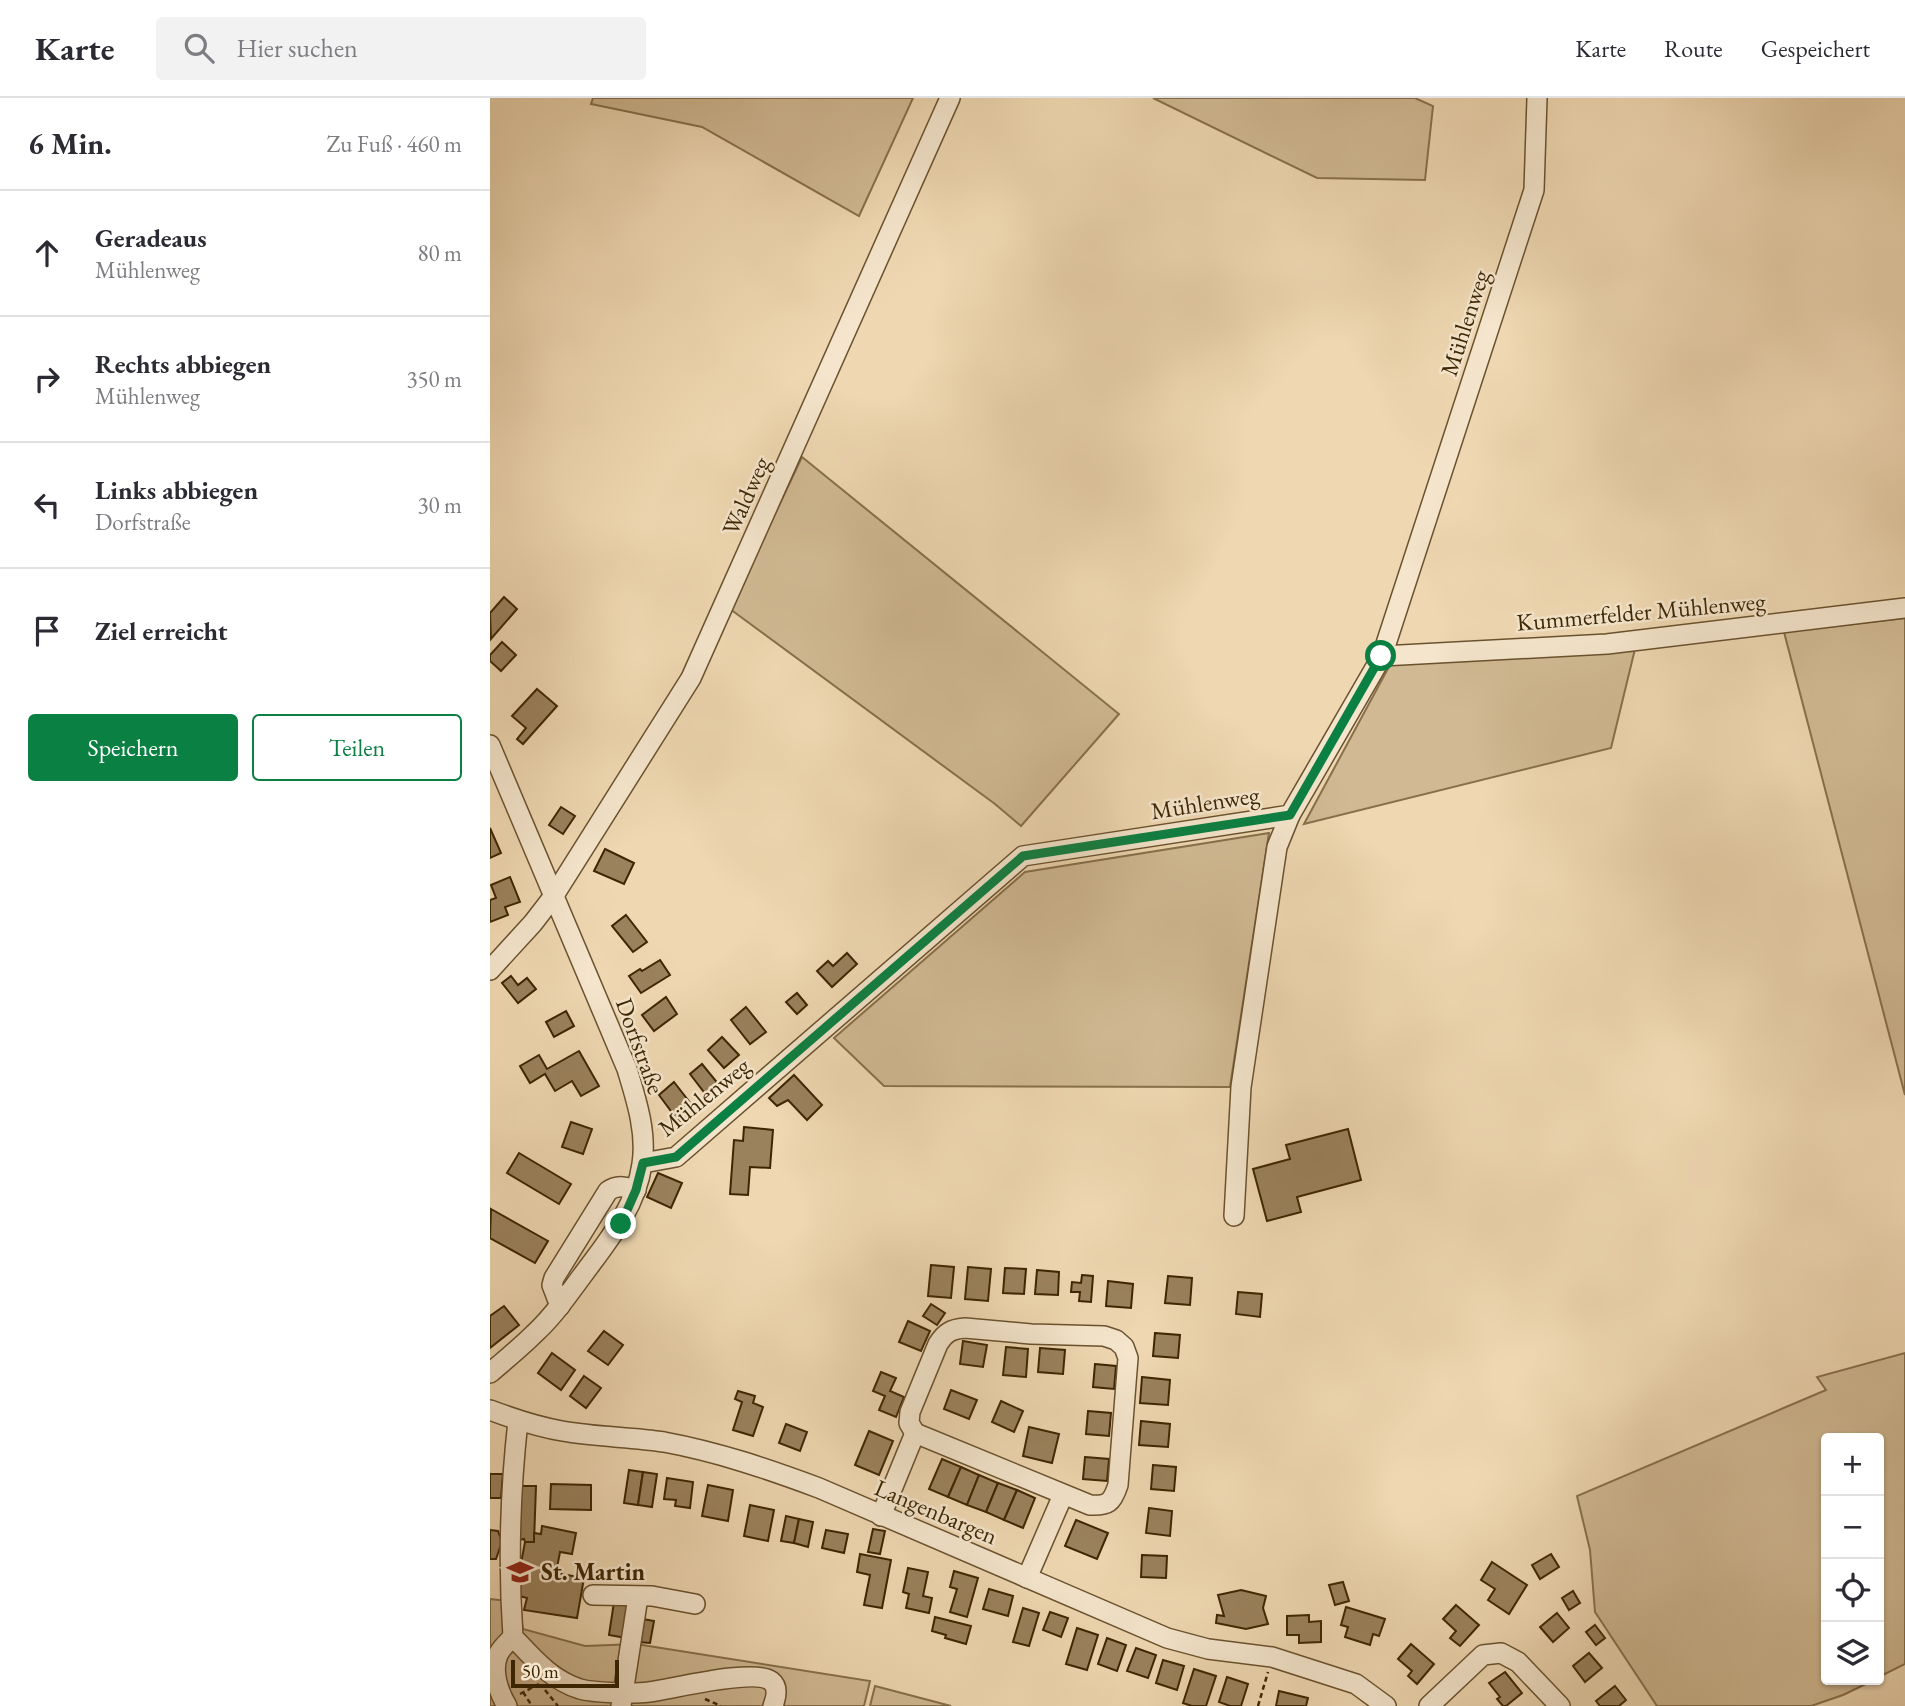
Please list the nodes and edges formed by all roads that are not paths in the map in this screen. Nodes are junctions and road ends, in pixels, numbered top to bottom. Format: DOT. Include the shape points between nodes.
graph roads {
  1 [pos="950,98"];
  2 [pos="1537,98"];
  3 [pos="1905,608"];
  4 [pos="1381,656"];
  5 [pos="490,745"];
  6 [pos="1290,815"];
  7 [pos="553,897"];
  8 [pos="490,970"];
  9 [pos="643,1163"];
  10 [pos="636,1190"];
  11 [pos="1234,1216"];
  12 [pos="560,1306"];
  13 [pos="490,1373"];
  14 [pos="490,1410"];
  15 [pos="518,1420"];
  16 [pos="915,1433"];
  17 [pos="1063,1495"];
  18 [pos="881,1516"];
  19 [pos="1027,1578"];
  20 [pos="593,1595"];
  21 [pos="638,1597"];
  22 [pos="695,1604"];
  23 [pos="513,1637"];
  24 [pos="622,1699"];
  25 [pos="506,1704"];
  26 [pos="773,1706"];
  27 [pos="1386,1706"];
  28 [pos="1429,1706"];
  29 [pos="1560,1706"];
  1 -- 7 [label="street, Waldweg" via="691,678"];
  2 -- 4 [label="street, Mühlenweg" via="1534,190"];
  3 -- 4 [label="street, Kummerfelder Mühlenweg" via="1607,644"];
  4 -- 6 [label="street, Mühlenweg"];
  5 -- 7 [label="street, Dorfstraße"];
  6 -- 9 [label="street, Mühlenweg" via="1023,856 676,1157"];
  6 -- 11 [label="street" via="1278,847 1241,1087"];
  7 -- 8 [label="street, Waldweg"];
  7 -- 9 [label="street, Dorfstraße" via="627,1069 642,1131"];
  9 -- 10 [label="street, Dorfstraße"];
  10 -- 12 [label="street, Dorfstraße" via="621,1224"];
  10 -- 12 [label="street" via="615,1186 608,1191 554,1278 552,1286"];
  12 -- 13 [label="street, Dorfstraße"];
  14 -- 15 [label="street, Langenbargen"];
  15 -- 18 [label="street, Langenbargen" via="562,1431 663,1442 720,1454 819,1488"];
  15 -- 23 [label="street" via="511,1556"];
  16 -- 17 [label="street"];
  16 -- 17 [label="street" via="909,1423 911,1412 938,1344 952,1329 1116,1340 1128,1358 1114,1498 1104,1506"];
  16 -- 18 [label="street"];
  17 -- 19 [label="street"];
  18 -- 19 [label="street, Langenbargen"];
  19 -- 27 [label="street, Langenbargen" via="1167,1638 1208,1649 1272,1657 1356,1684"];
  20 -- 21 [label="street"];
  21 -- 22 [label="street"];
  21 -- 24 [label="street"];
  23 -- 24 [label="street" via="545,1671 566,1684"];
  23 -- 25 [label="street" via="498,1655 496,1670"];
  24 -- 26 [label="street" via="721,1679 761,1677 776,1688"];
  28 -- 29 [label="street" via="1483,1656 1501,1653 1518,1662"];
}
